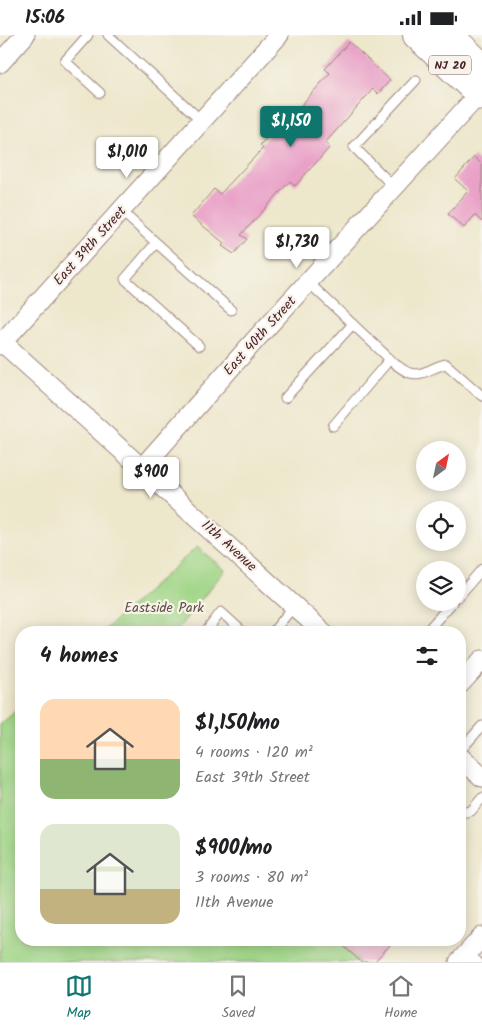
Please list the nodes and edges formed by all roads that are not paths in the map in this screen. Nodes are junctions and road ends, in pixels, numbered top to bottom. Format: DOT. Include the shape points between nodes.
graph roads {
  1 [pos="25,35"];
  2 [pos="88,35"];
  3 [pos="108,35"];
  4 [pos="280,35"];
  5 [pos="417,35"];
  6 [pos="449,35"];
  7 [pos="0,63"];
  8 [pos="482,67"];
  9 [pos="416,80"];
  10 [pos="100,93"];
  11 [pos="481,95"];
  12 [pos="202,121"];
  13 [pos="394,187"];
  14 [pos="121,211"];
  15 [pos="156,243"];
  16 [pos="308,282"];
  17 [pos="231,310"];
  18 [pos="353,324"];
  19 [pos="1,342"];
  20 [pos="199,346"];
  21 [pos="390,359"];
  22 [pos="482,396"];
  23 [pos="285,398"];
  24 [pos="333,426"];
  25 [pos="142,468"];
  26 [pos="482,569"];
  27 [pos="466,588"];
  28 [pos="294,606"];
  29 [pos="445,611"];
  30 [pos="210,626"];
  31 [pos="236,626"];
  32 [pos="278,626"];
  33 [pos="316,626"];
  34 [pos="431,626"];
  35 [pos="482,660"];
  36 [pos="466,678"];
  37 [pos="482,726"];
  38 [pos="466,744"];
  39 [pos="466,762"];
  40 [pos="482,777"];
  41 [pos="482,798"];
  42 [pos="466,812"];
  43 [pos="482,937"];
  44 [pos="468,959"];
  1 -- 7 [label="street"];
  2 -- 10 [label="lane" via="65,61"];
  3 -- 12 [label="lane"];
  4 -- 12 [label="street, East 39th Street"];
  5 -- 11 [label="main road, NJ 20"];
  6 -- 8 [label="main road, NJ 20"];
  9 -- 13 [label="lane" via="354,147"];
  11 -- 13 [label="street, East 40th Street"];
  12 -- 14 [label="street, East 39th Street"];
  13 -- 16 [label="street, East 40th Street"];
  14 -- 15 [label="lane"];
  14 -- 19 [label="street, East 39th Street"];
  15 -- 17 [label="lane"];
  15 -- 20 [label="lane" via="126,279"];
  16 -- 18 [label="lane"];
  16 -- 25 [label="street, East 40th Street"];
  18 -- 21 [label="lane"];
  18 -- 23 [label="lane"];
  19 -- 25 [label="street, 11th Avenue"];
  21 -- 22 [label="lane" via="410,373 424,373 446,363"];
  21 -- 24 [label="lane"];
  25 -- 28 [label="street, 11th Avenue"];
  26 -- 27 [label="lane"];
  28 -- 32 [label="lane"];
  28 -- 33 [label="street, 11th Avenue"];
  29 -- 34 [label="lane"];
  30 -- 31 [label="lane" via="221,612"];
  35 -- 36 [label="street"];
  37 -- 38 [label="lane"];
  39 -- 40 [label="street"];
  41 -- 42 [label="lane" via="472,811"];
  43 -- 44 [label="street"];
}
